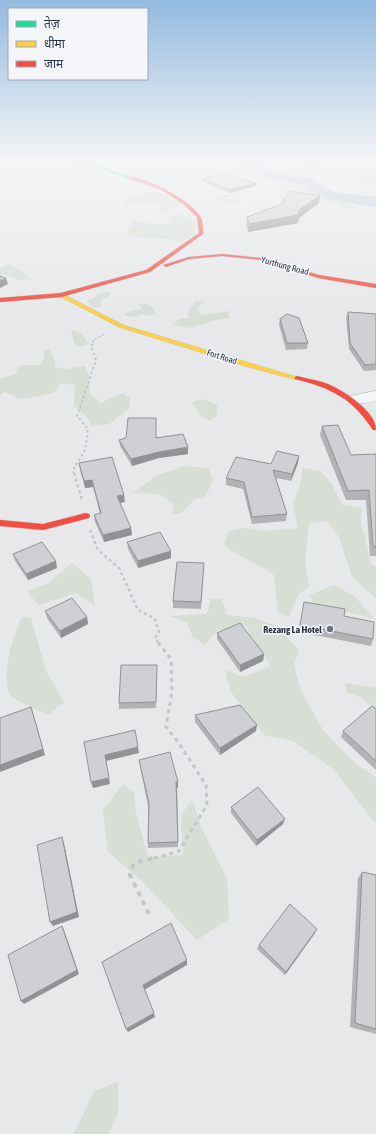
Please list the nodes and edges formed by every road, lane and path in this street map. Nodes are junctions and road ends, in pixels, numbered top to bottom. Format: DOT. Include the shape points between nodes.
graph roads {
  1 [pos="195,213"];
  2 [pos="148,270"];
  3 [pos="376,286"];
  4 [pos="61,295"];
  5 [pos="0,300"];
  6 [pos="121,326"];
  7 [pos="376,396"];
  8 [pos="351,400"];
  9 [pos="376,428"];
  10 [pos="86,516"];
  11 [pos="0,523"];
  12 [pos="149,914"];
  1 -- 2 [label="street" via="199,217 201,233"];
  2 -- 3 [label="street, Yurthung Road" via="189,258 222,255 262,259 318,276"];
  2 -- 4 [label="street, Yurthung Road"];
  4 -- 5 [label="street, Yurthung Road"];
  4 -- 6 [label="street, Fort Road"];
  6 -- 8 [label="street, Fort Road" via="250,366 324,385"];
  6 -- 10 [label="path" via="94,339 91,347 96,360 77,416 88,429 85,450 73,470"];
  7 -- 8 [label="street"];
  8 -- 9 [label="street, Fort Road"];
  10 -- 11 [label="street" via="43,527"];
  10 -- 12 [label="path" via="98,550 119,568 138,610 155,619 159,632 155,638 171,659 172,692 166,727 206,785 208,805 179,851 134,863 130,875"];
}
